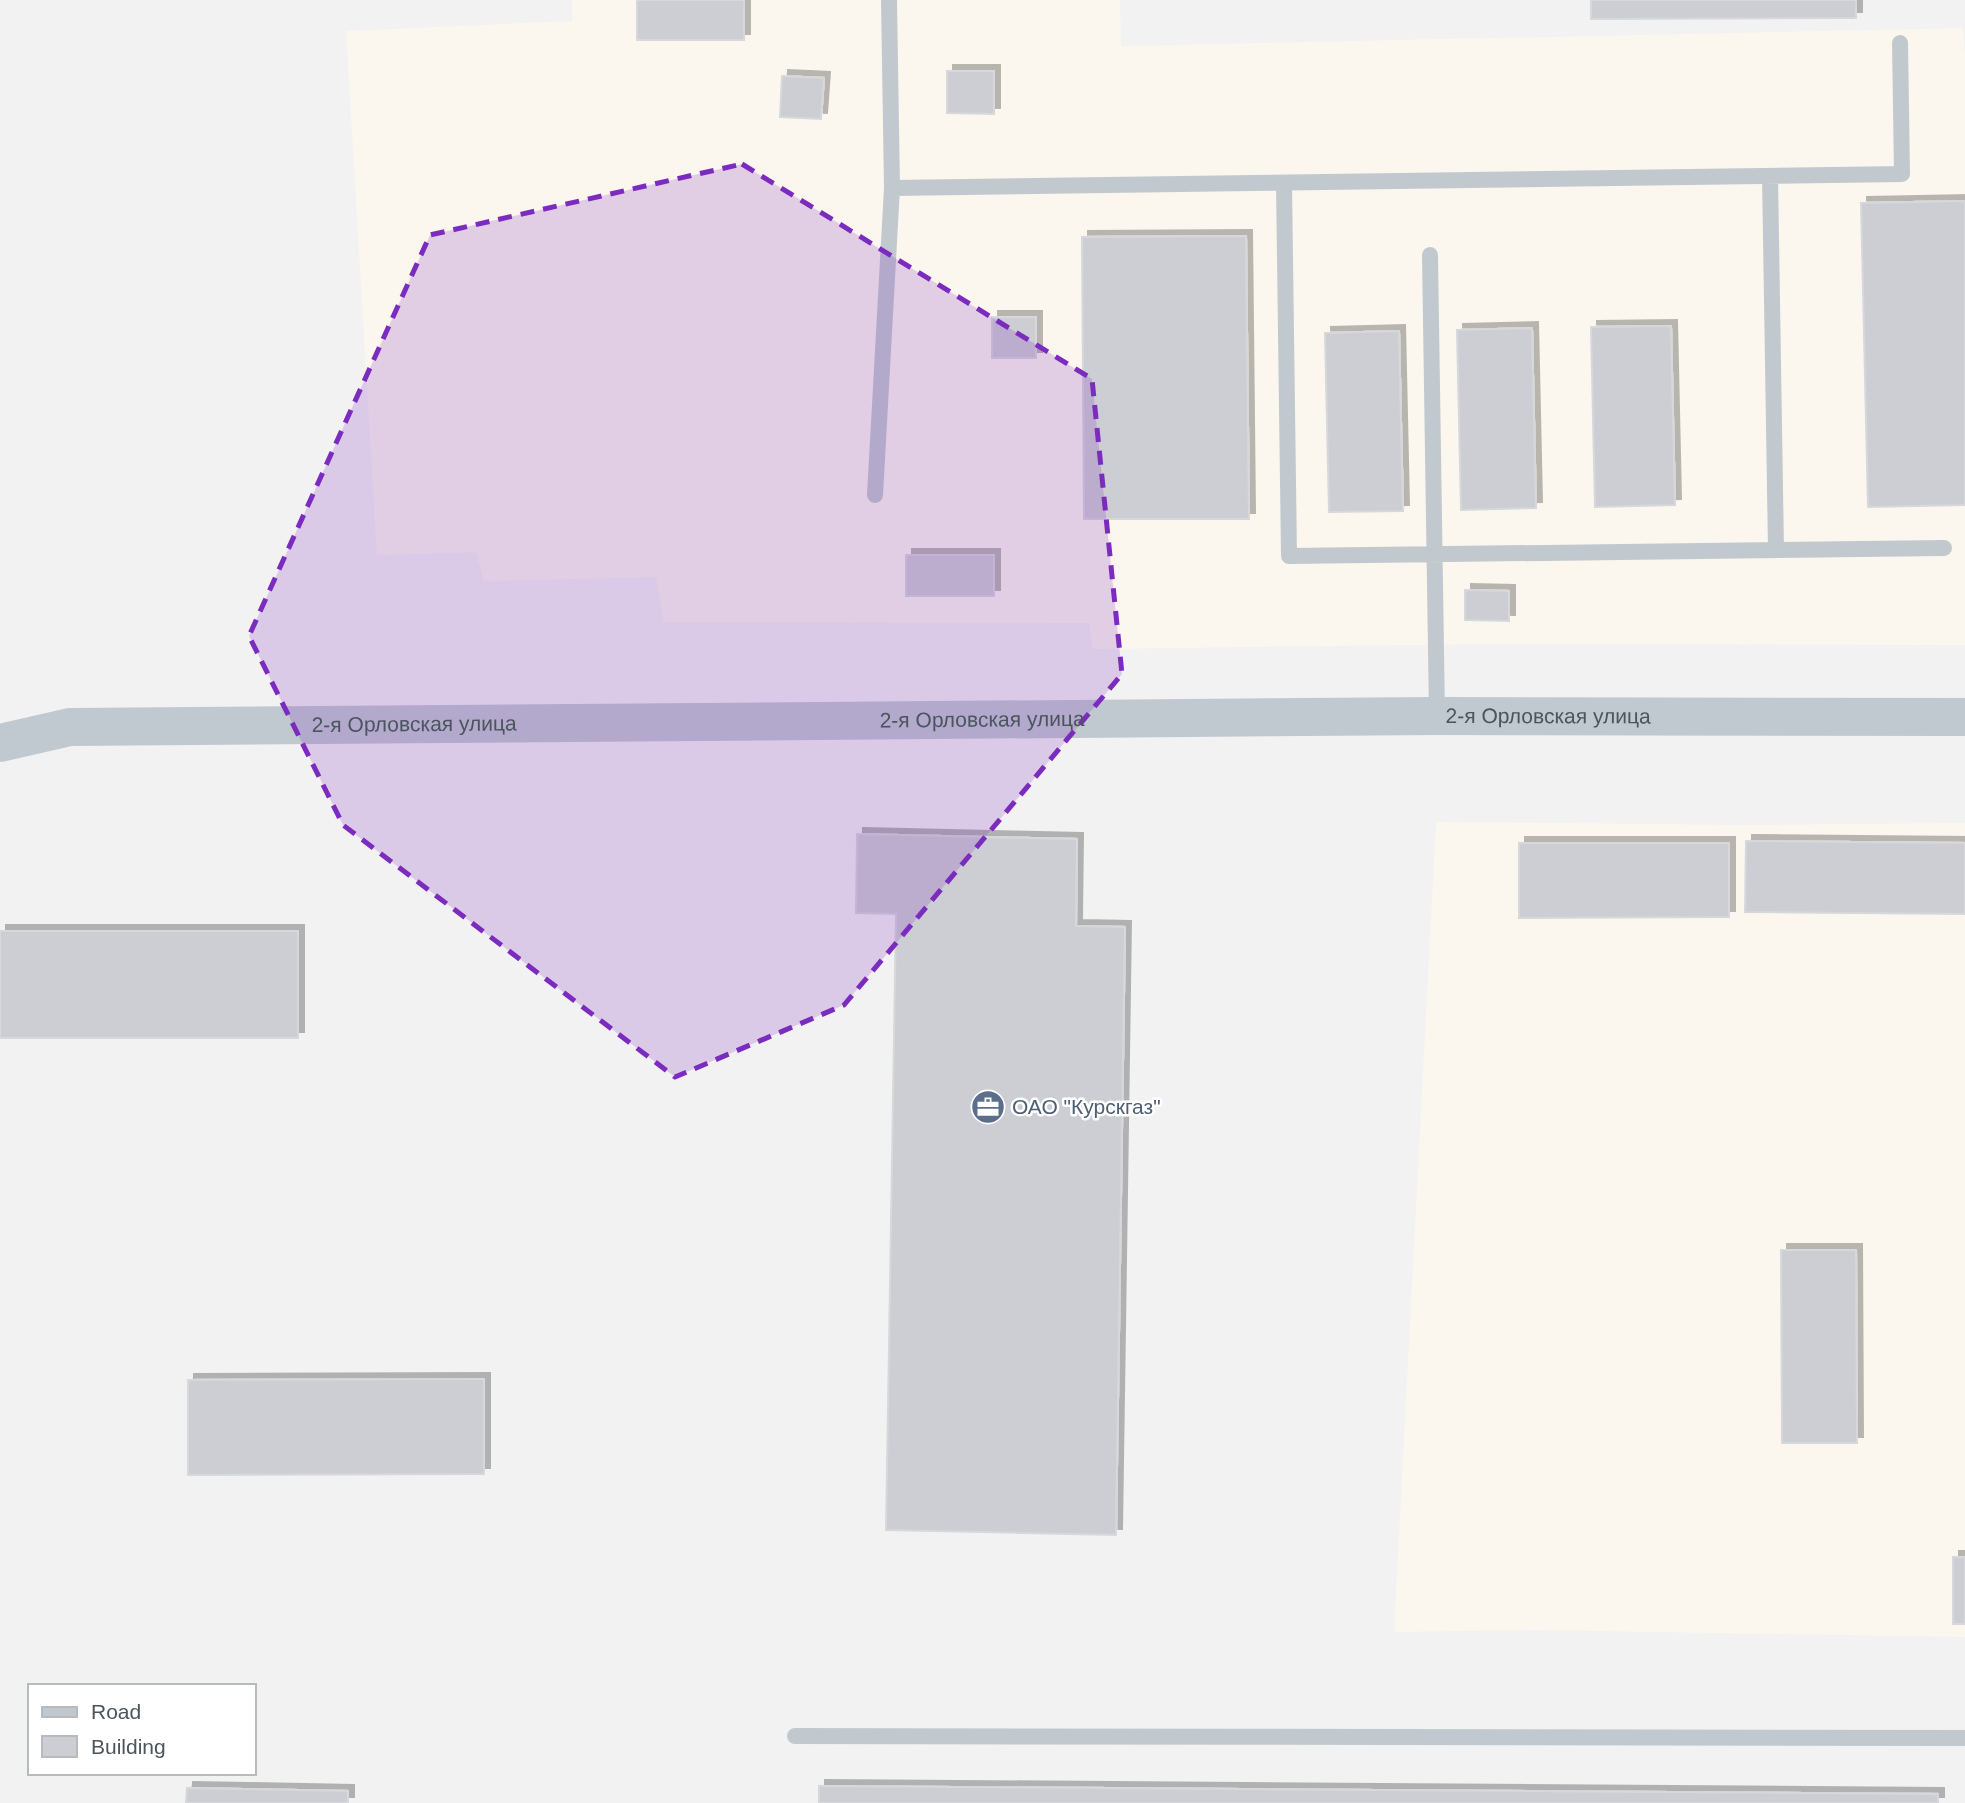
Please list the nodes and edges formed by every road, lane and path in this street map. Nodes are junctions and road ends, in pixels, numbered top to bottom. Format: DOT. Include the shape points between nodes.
graph roads {
  1 [pos="889,0"];
  2 [pos="1900,43"];
  3 [pos="1770,176"];
  4 [pos="1284,183"];
  5 [pos="892,188"];
  6 [pos="1430,255"];
  7 [pos="875,495"];
  8 [pos="1944,548"];
  9 [pos="1776,550"];
  10 [pos="1435,555"];
  11 [pos="1437,716"];
  12 [pos="1965,717"];
  13 [pos="0,743"];
  14 [pos="795,1736"];
  15 [pos="1965,1738"];
  1 -- 5 [label="lane"];
  2 -- 3 [label="lane" via="1902,174"];
  3 -- 4 [label="lane"];
  3 -- 9 [label="lane"];
  4 -- 5 [label="lane"];
  4 -- 10 [label="lane" via="1289,556"];
  5 -- 7 [label="lane"];
  6 -- 10 [label="lane"];
  8 -- 9 [label="lane"];
  9 -- 10 [label="lane"];
  10 -- 11 [label="lane"];
  11 -- 12 [label="street, 2-я Орловская улица"];
  11 -- 13 [label="street, 2-я Орловская улица" via="70,727"];
  14 -- 15 [label="lane"];
}
